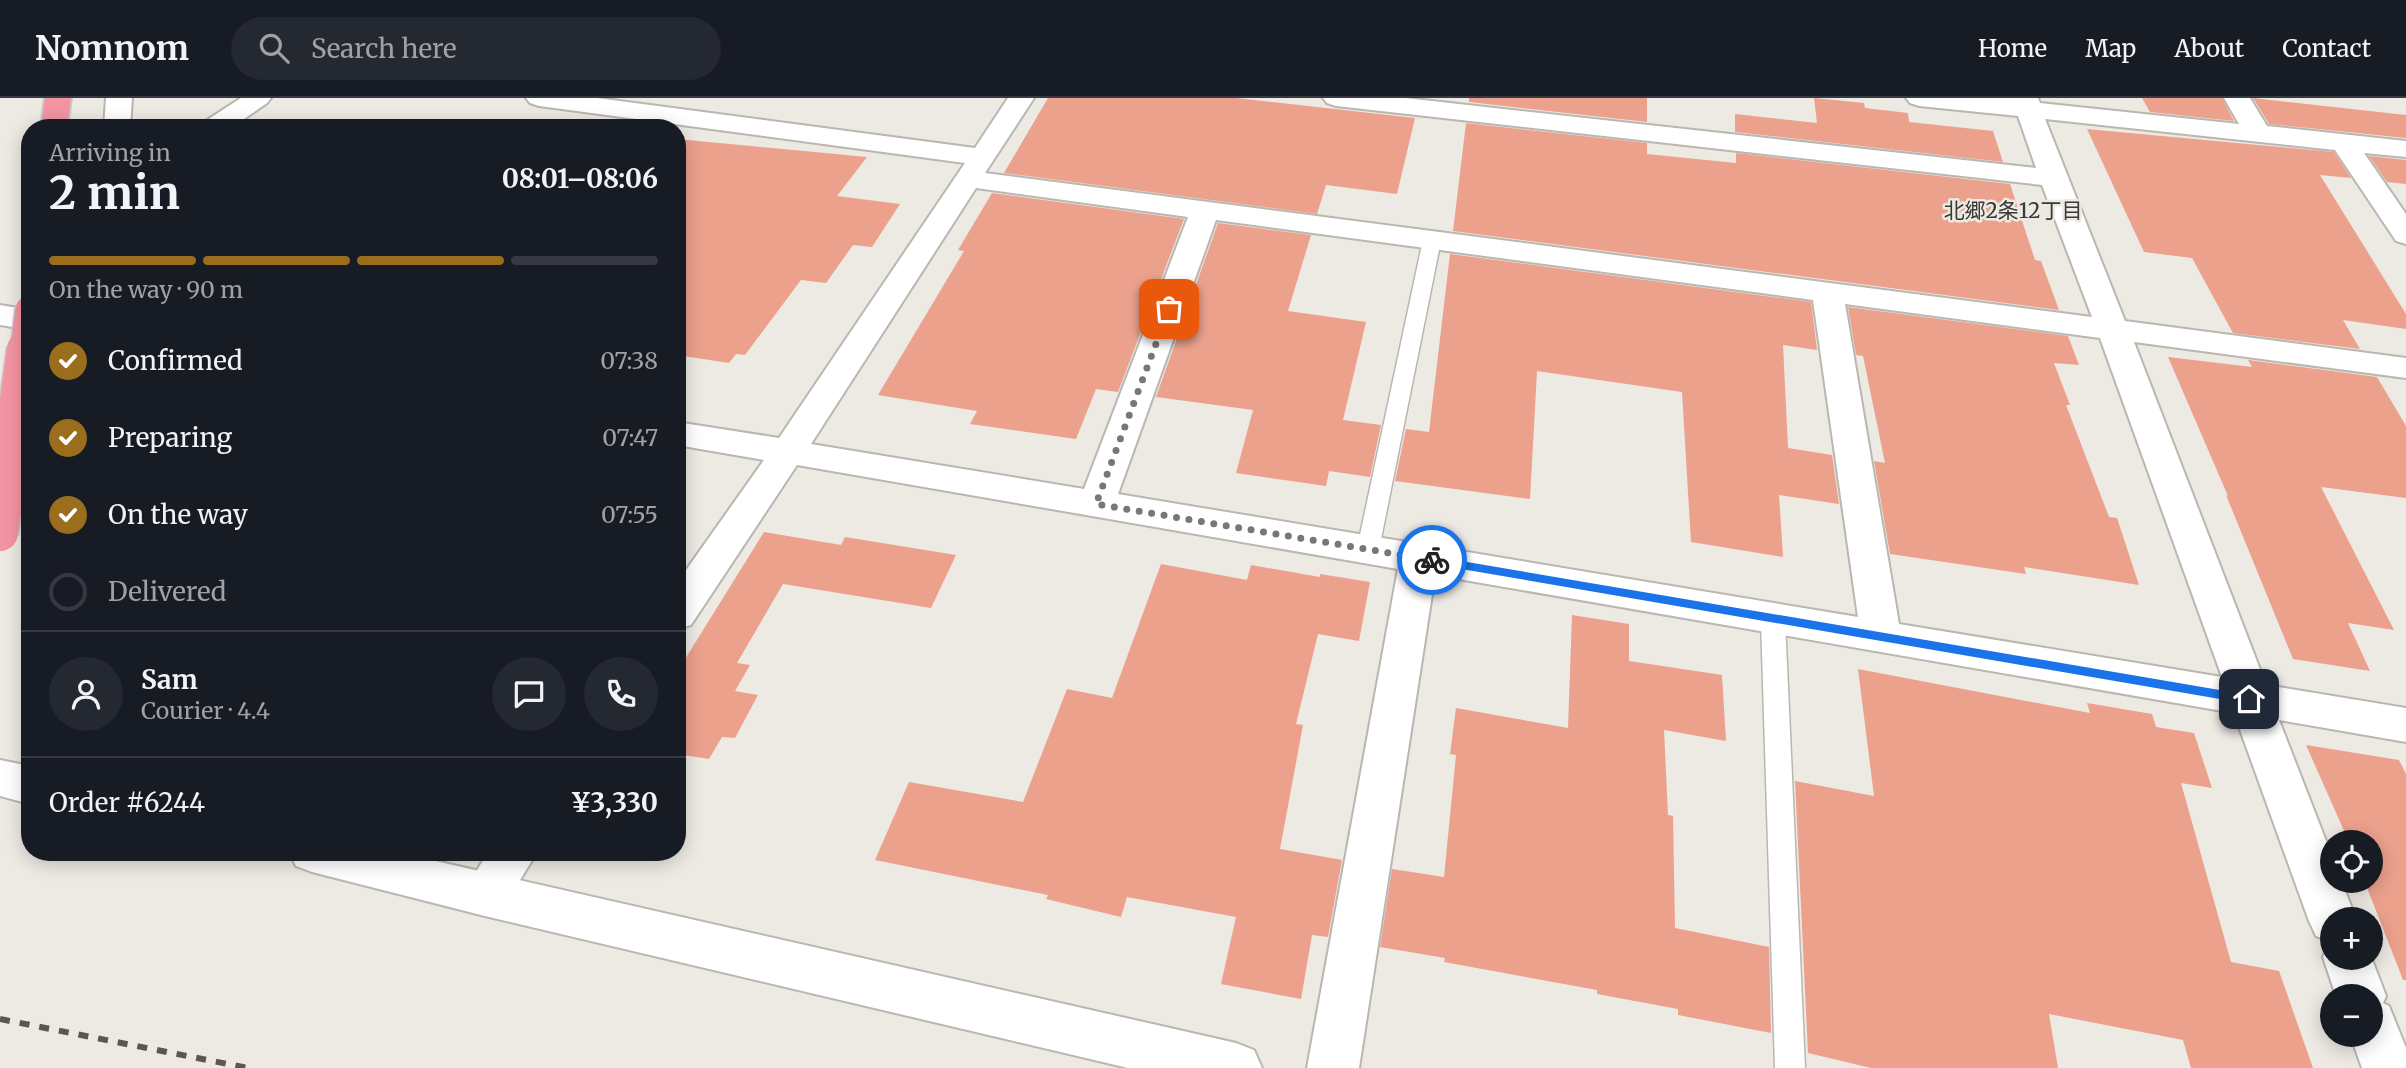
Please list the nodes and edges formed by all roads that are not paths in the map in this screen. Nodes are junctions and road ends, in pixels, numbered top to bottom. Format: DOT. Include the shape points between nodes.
graph roads {
  1 [pos="58,98"];
  2 [pos="119,98"];
  3 [pos="258,98"];
  4 [pos="539,98"];
  5 [pos="1021,98"];
  6 [pos="1336,98"];
  7 [pos="1919,98"];
  8 [pos="2237,98"];
  9 [pos="2028,104"];
  10 [pos="55,119"];
  11 [pos="118,119"];
  12 [pos="226,119"];
  13 [pos="670,119"];
  14 [pos="686,122"];
  15 [pos="2258,133"];
  16 [pos="2344,143"];
  17 [pos="2406,149"];
  18 [pos="975,168"];
  19 [pos="2053,178"];
  20 [pos="1205,211"];
  21 [pos="2406,235"];
  22 [pos="1432,240"];
  23 [pos="1828,294"];
  24 [pos="0,315"];
  25 [pos="21,318"];
  26 [pos="2113,330"];
  27 [pos="2406,369"];
  28 [pos="21,377"];
  29 [pos="686,435"];
  30 [pos="788,452"];
  31 [pos="1096,504"];
  32 [pos="0,533"];
  33 [pos="1368,550"];
  34 [pos="1419,558"];
  35 [pos="686,601"];
  36 [pos="1773,620"];
  37 [pos="1881,636"];
  38 [pos="2249,699"];
  39 [pos="2406,725"];
  40 [pos="0,778"];
  41 [pos="21,783"];
  42 [pos="348,861"];
  43 [pos="508,861"];
  44 [pos="485,895"];
  45 [pos="2328,907"];
  46 [pos="2380,1047"];
  47 [pos="1236,1068"];
  48 [pos="1333,1068"];
  49 [pos="1790,1068"];
  50 [pos="2388,1068"];
  1 -- 10 [label="highway"];
  2 -- 11 [label="street"];
  3 -- 12 [label="street"];
  4 -- 13 [label="street"];
  5 -- 18 [label="street"];
  6 -- 19 [label="street"];
  7 -- 9 [label="street"];
  8 -- 15 [label="street"];
  9 -- 15 [label="street"];
  9 -- 19 [label="street"];
  14 -- 18 [label="street"];
  15 -- 16 [label="street"];
  16 -- 17 [label="street"];
  16 -- 21 [label="street"];
  18 -- 20 [label="street"];
  18 -- 30 [label="street"];
  19 -- 26 [label="street"];
  20 -- 22 [label="street"];
  20 -- 31 [label="street"];
  22 -- 23 [label="street"];
  22 -- 33 [label="lane"];
  23 -- 26 [label="street"];
  23 -- 37 [label="street"];
  24 -- 25 [label="street"];
  26 -- 27 [label="street"];
  26 -- 38 [label="street"];
  28 -- 32 [label="highway, bridge"];
  29 -- 30 [label="street"];
  30 -- 31 [label="street"];
  30 -- 35 [label="street"];
  31 -- 33 [label="street"];
  33 -- 34 [label="street"];
  34 -- 36 [label="street"];
  34 -- 48 [label="street"];
  36 -- 37 [label="street"];
  36 -- 49 [label="lane"];
  37 -- 38 [label="street"];
  38 -- 39 [label="street"];
  38 -- 45 [label="street"];
  40 -- 41 [label="street"];
  42 -- 44 [label="street"];
  43 -- 44 [label="street"];
  44 -- 47 [label="street"];
  46 -- 50 [label="street"];
}
